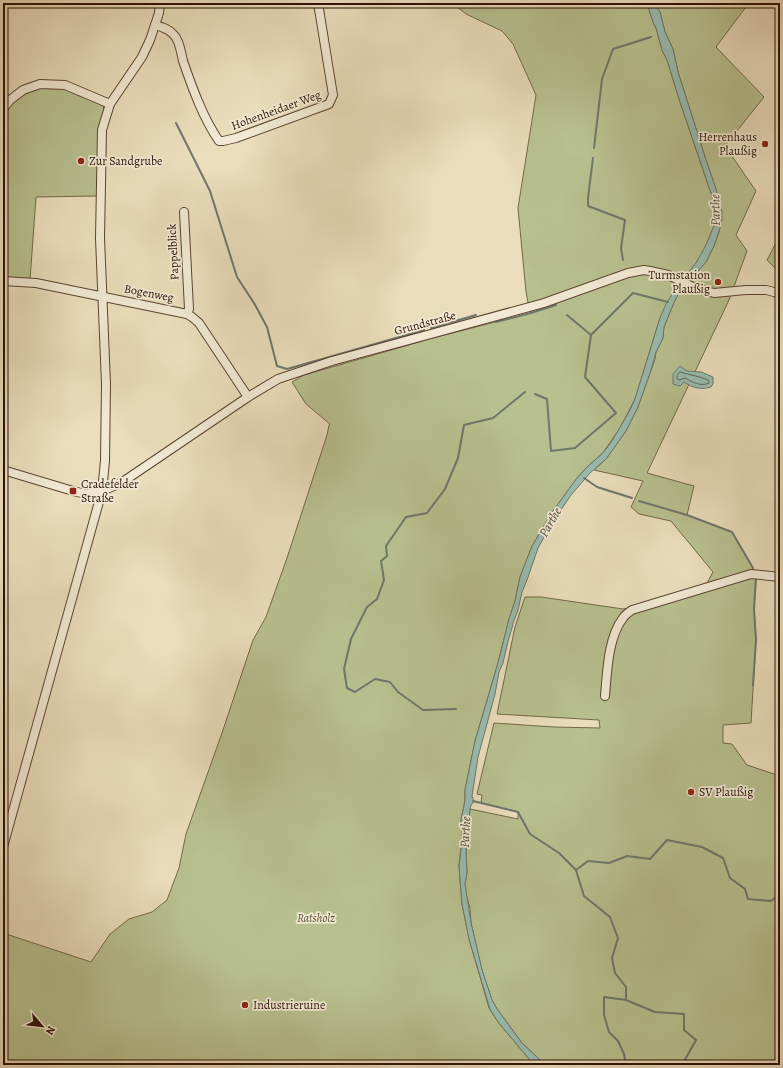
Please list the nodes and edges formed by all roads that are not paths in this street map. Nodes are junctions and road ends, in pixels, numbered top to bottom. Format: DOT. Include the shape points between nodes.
graph roads {
  1 [pos="160,3"];
  2 [pos="318,3"];
  3 [pos="155,25"];
  4 [pos="110,104"];
  5 [pos="3,109"];
  6 [pos="184,212"];
  7 [pos="3,281"];
  8 [pos="780,294"];
  9 [pos="103,296"];
  10 [pos="187,314"];
  11 [pos="248,397"];
  12 [pos="3,470"];
  13 [pos="102,492"];
  14 [pos="780,577"];
  15 [pos="605,696"];
  16 [pos="3,847"];
  1 -- 3 [label="street"];
  2 -- 3 [label="street, Hohenheidaer Weg" via="333,95 330,104 223,141 214,134 198,100 177,38 170,30"];
  3 -- 4 [label="street" via="142,58"];
  4 -- 5 [label="street" via="65,84 40,84 23,90"];
  4 -- 9 [label="street" via="102,130 100,238"];
  6 -- 10 [label="street, Pappelblick" via="189,310"];
  7 -- 9 [label="street, Bogenweg" via="36,283"];
  8 -- 11 [label="street, Grundstraße" via="766,290 714,293 695,288 668,275 644,270 628,273 544,303 332,361 278,379"];
  9 -- 10 [label="street, Bogenweg"];
  9 -- 13 [label="street" via="106,384"];
  10 -- 11 [label="street, Bogenweg" via="199,323"];
  11 -- 13 [label="street, Grundstraße" via="121,483"];
  12 -- 13 [label="street" via="86,494"];
  13 -- 16 [label="street"];
  14 -- 15 [label="street" via="751,574 632,610 623,617 611,642"];
}
